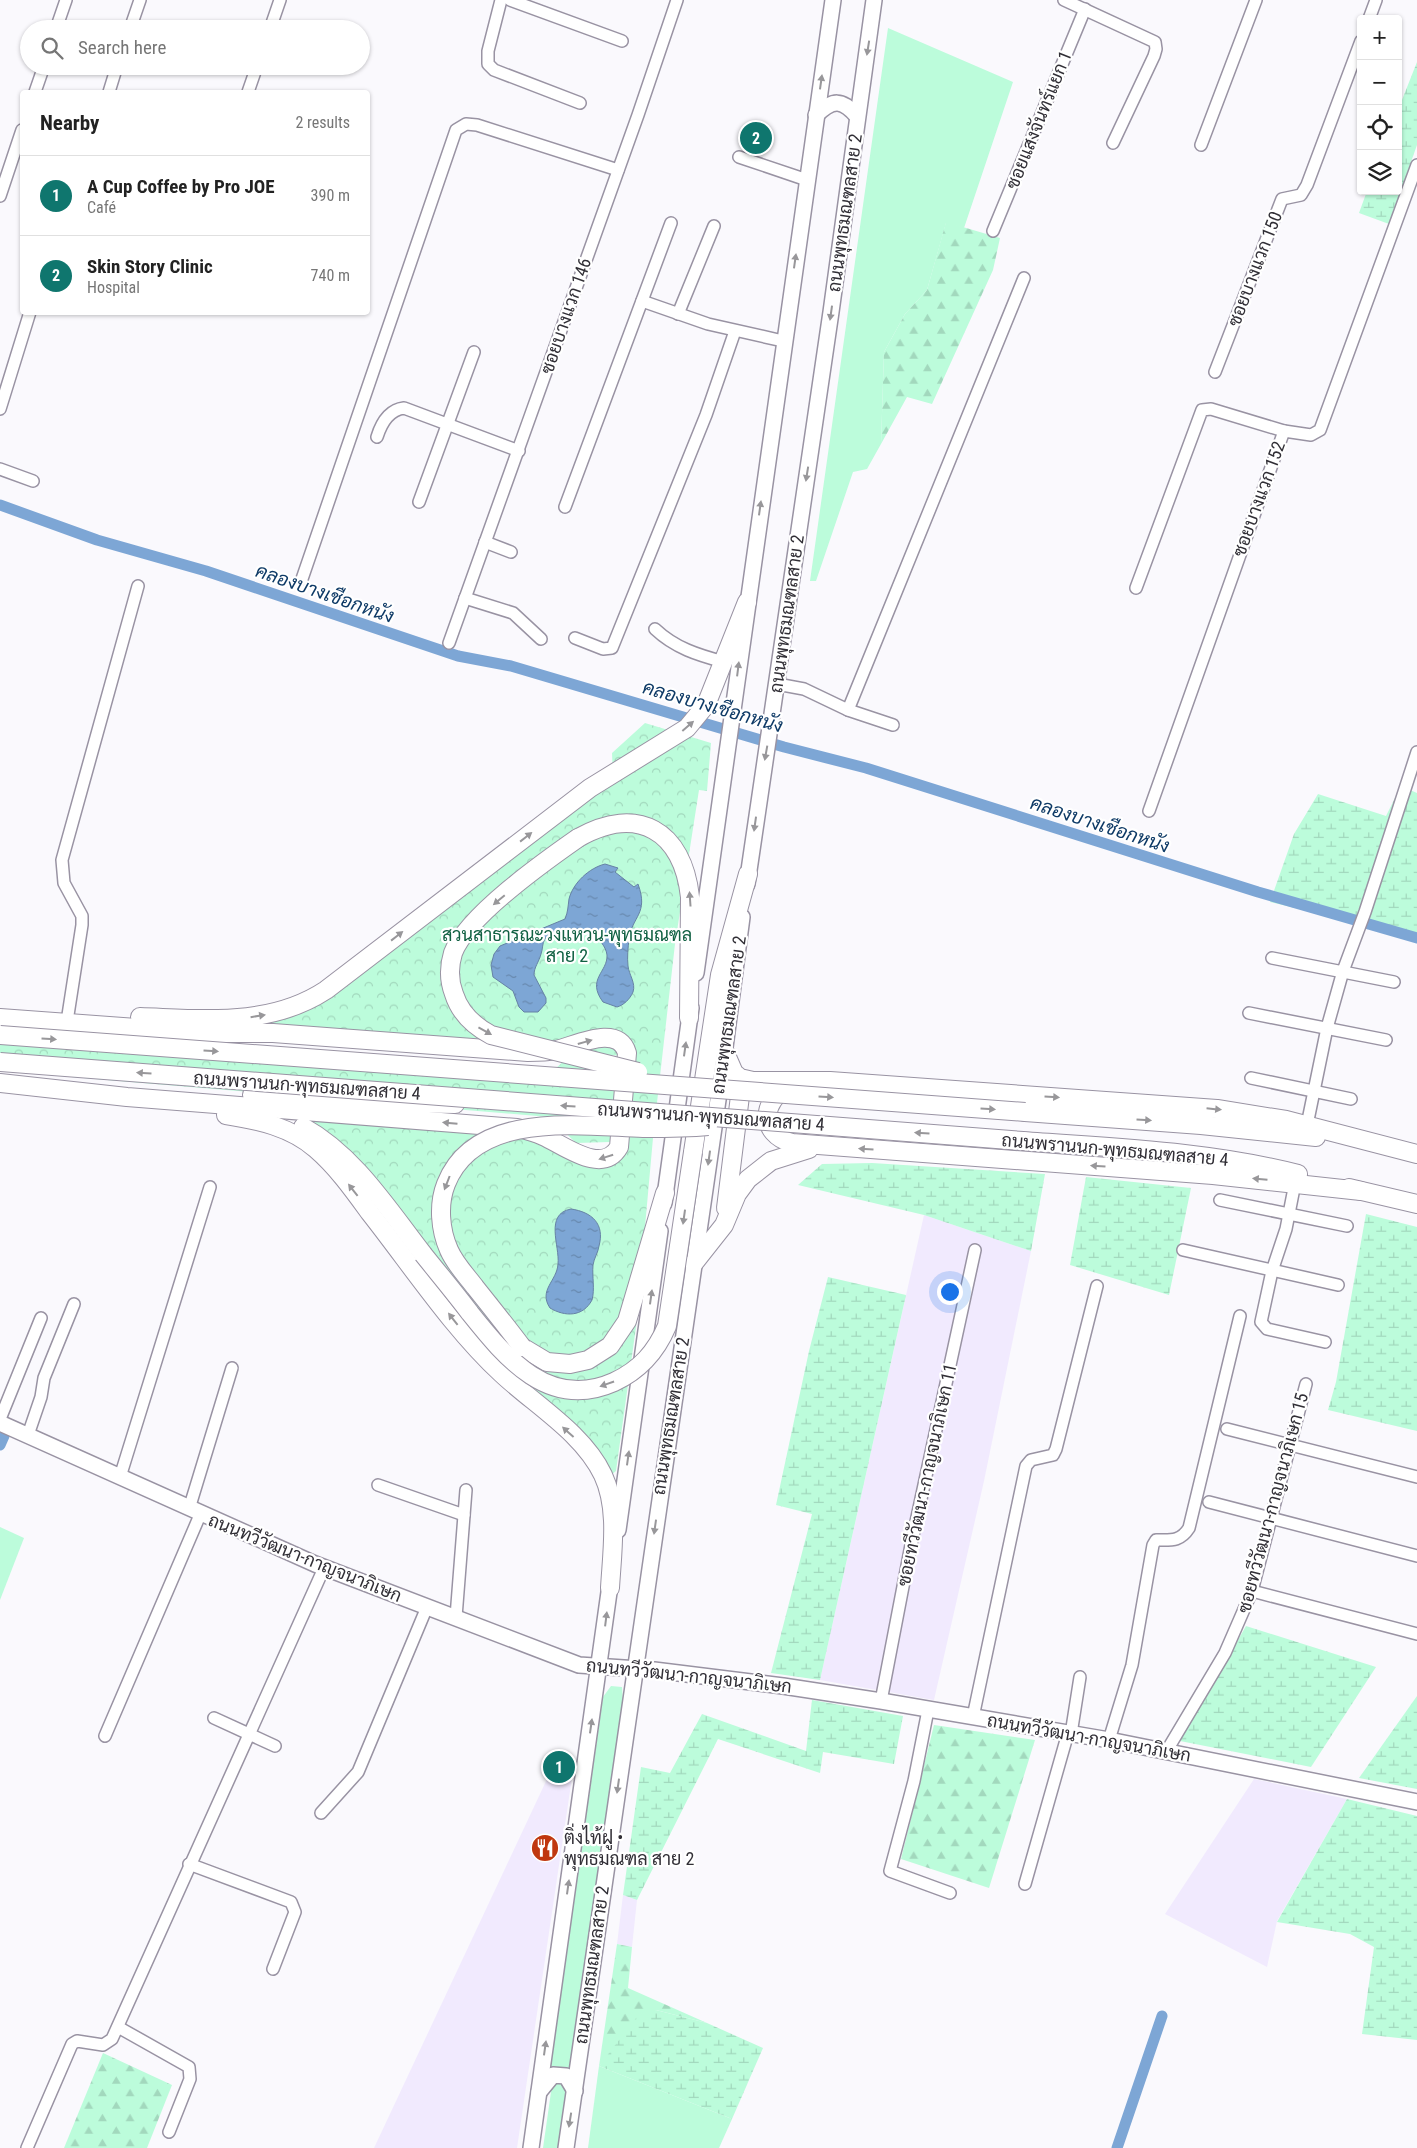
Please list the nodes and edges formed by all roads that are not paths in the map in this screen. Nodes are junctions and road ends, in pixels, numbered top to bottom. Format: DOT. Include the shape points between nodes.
graph roads {
  1 [pos="66,0"];
  2 [pos="140,0"];
  3 [pos="280,0"];
  4 [pos="501,0"];
  5 [pos="510,0"];
  6 [pos="677,0"];
  7 [pos="833,0"];
  8 [pos="874,0"];
  9 [pos="1064,0"];
  10 [pos="1256,0"];
  11 [pos="1376,0"];
  12 [pos="1085,9"];
  13 [pos="1370,15"];
  14 [pos="59,20"];
  15 [pos="133,20"];
  16 [pos="273,20"];
  17 [pos="622,41"];
  18 [pos="1357,58"];
  19 [pos="41,75"];
  20 [pos="115,75"];
  21 [pos="254,75"];
  22 [pos="36,90"];
  23 [pos="110,90"];
  24 [pos="249,90"];
  25 [pos="580,103"];
  26 [pos="816,114"];
  27 [pos="858,116"];
  28 [pos="20,144"];
  29 [pos="1114,144"];
  30 [pos="1201,145"];
  31 [pos="18,157"];
  32 [pos="739,157"];
  33 [pos="1417,165"];
  34 [pos="618,170"];
  35 [pos="807,180"];
  36 [pos="0,196"];
  37 [pos="672,223"];
  38 [pos="714,226"];
  39 [pos="993,231"];
  40 [pos="1024,278"];
  41 [pos="642,301"];
  42 [pos="678,314"];
  43 [pos="29,315"];
  44 [pos="734,330"];
  45 [pos="783,341"];
  46 [pos="474,352"];
  47 [pos="1215,372"];
  48 [pos="0,409"];
  49 [pos="448,424"];
  50 [pos="1284,431"];
  51 [pos="377,438"];
  52 [pos="519,451"];
  53 [pos="0,469"];
  54 [pos="33,481"];
  55 [pos="420,502"];
  56 [pos="565,507"];
  57 [pos="485,542"];
  58 [pos="511,552"];
  59 [pos="302,579"];
  60 [pos="138,586"];
  61 [pos="1136,588"];
  62 [pos="465,598"];
  63 [pos="747,602"];
  64 [pos="655,628"];
  65 [pos="451,638"];
  66 [pos="575,638"];
  67 [pos="540,639"];
  68 [pos="724,662"];
  69 [pos="777,684"];
  70 [pos="848,710"];
  71 [pos="893,725"];
  72 [pos="1417,752"];
  73 [pos="1405,788"];
  74 [pos="1417,792"];
  75 [pos="1148,811"];
  76 [pos="748,874"];
  77 [pos="1272,958"];
  78 [pos="1343,971"];
  79 [pos="1394,982"];
  80 [pos="1249,1013"];
  81 [pos="68,1015"];
  82 [pos="0,1017"];
  83 [pos="690,1018"];
  84 [pos="1327,1028"];
  85 [pos="205,1033"];
  86 [pos="0,1035"];
  87 [pos="1386,1040"];
  88 [pos="724,1050"];
  89 [pos="0,1062"];
  90 [pos="638,1072"];
  91 [pos="736,1076"];
  92 [pos="1251,1078"];
  93 [pos="812,1081"];
  94 [pos="0,1082"];
  95 [pos="723,1090"];
  96 [pos="1314,1092"];
  97 [pos="127,1096"];
  98 [pos="235,1099"];
  99 [pos="1351,1099"];
  100 [pos="526,1103"];
  101 [pos="753,1120"];
  102 [pos="1307,1125"];
  103 [pos="844,1147"];
  104 [pos="1417,1154"];
  105 [pos="1295,1183"];
  106 [pos="210,1187"];
  107 [pos="1360,1191"];
  108 [pos="665,1193"];
  109 [pos="1220,1200"];
  110 [pos="1417,1204"];
  111 [pos="1289,1215"];
  112 [pos="724,1226"];
  113 [pos="1346,1226"];
  114 [pos="975,1250"];
  115 [pos="1183,1250"];
  116 [pos="694,1263"];
  117 [pos="1272,1271"];
  118 [pos="1338,1285"];
  119 [pos="1097,1286"];
  120 [pos="74,1304"];
  121 [pos="1240,1316"];
  122 [pos="41,1318"];
  123 [pos="1325,1342"];
  124 [pos="232,1368"];
  125 [pos="1306,1384"];
  126 [pos="0,1421"];
  127 [pos="1227,1429"];
  128 [pos="28,1435"];
  129 [pos="1291,1445"];
  130 [pos="120,1477"];
  131 [pos="1417,1477"];
  132 [pos="378,1485"];
  133 [pos="466,1490"];
  134 [pos="1209,1502"];
  135 [pos="194,1512"];
  136 [pos="464,1515"];
  137 [pos="1270,1518"];
  138 [pos="1417,1556"];
  139 [pos="324,1568"];
  140 [pos="610,1588"];
  141 [pos="1252,1591"];
  142 [pos="426,1607"];
  143 [pos="456,1618"];
  144 [pos="1417,1634"];
  145 [pos="600,1667"];
  146 [pos="635,1668"];
  147 [pos="1080,1677"];
  148 [pos="881,1701"];
  149 [pos="928,1710"];
  150 [pos="973,1717"];
  151 [pos="214,1718"];
  152 [pos="249,1734"];
  153 [pos="1070,1734"];
  154 [pos="105,1736"];
  155 [pos="1109,1740"];
  156 [pos="275,1746"];
  157 [pos="1166,1752"];
  158 [pos="1417,1802"];
  159 [pos="321,1813"];
  160 [pos="190,1864"];
  161 [pos="1026,1884"];
  162 [pos="950,1893"];
  163 [pos="273,1969"];
  164 [pos="118,2027"];
  165 [pos="575,2091"];
  166 [pos="539,2092"];
  167 [pos="169,2132"];
  168 [pos="27,2148"];
  169 [pos="531,2148"];
  170 [pos="566,2148"];
  1 -- 14 [label="street"];
  2 -- 15 [label="street"];
  3 -- 16 [label="street"];
  4 -- 25 [label="street" via="488,51 488,64 494,70"];
  5 -- 17 [label="street"];
  6 -- 34 [label="street, ซอยบางแวก 146"];
  26 -- 7 [label="main road, ถนนพุทธมณฑลสาย 2, one-way"];
  8 -- 27 [label="main road, ถนนพุทธมณฑลสาย 2, one-way"];
  9 -- 12 [label="street"];
  10 -- 30 [label="street"];
  11 -- 13 [label="street"];
  12 -- 29 [label="street" via="1155,42 1154,56"];
  12 -- 39 [label="street, ซอยแสงจันทร์แยก 1"];
  18 -- 47 [label="street, ซอยบางแวก 150" via="1307,185 1301,195 1285,197 1280,202"];
  19 -- 22 [label="street"];
  20 -- 23 [label="street"];
  21 -- 24 [label="street"];
  26 -- 27 [label="main road" via="837,102"];
  26 -- 35 [label="main road, ถนนพุทธมณฑลสาย 2"];
  27 -- 69 [label="main road, ถนนพุทธมณฑลสาย 2, one-way"];
  28 -- 31 [label="street"];
  31 -- 36 [label="street"];
  32 -- 35 [label="street"];
  33 -- 50 [label="street, ซอยบางแวก 152" via="1320,430 1311,435"];
  34 -- 52 [label="street, ซอยบางแวก 146"];
  34 -- 59 [label="street" via="476,125 466,124 456,130"];
  45 -- 35 [label="main road, ถนนพุทธมณฑลสาย 2, one-way"];
  37 -- 41 [label="street"];
  38 -- 42 [label="street"];
  40 -- 70 [label="street"];
  41 -- 42 [label="street"];
  41 -- 56 [label="street"];
  42 -- 44 [label="street"];
  43 -- 48 [label="street"];
  44 -- 45 [label="street"];
  44 -- 66 [label="street" via="706,415 612,648 603,649"];
  63 -- 45 [label="main road, ถนนพุทธมณฑลสาย 2, one-way"];
  46 -- 49 [label="street"];
  49 -- 51 [label="street" via="399,409 382,423"];
  49 -- 52 [label="street"];
  49 -- 55 [label="street"];
  50 -- 61 [label="street" via="1211,409 1202,410"];
  50 -- 75 [label="street, ซอยบางแวก 152"];
  52 -- 57 [label="street, ซอยบางแวก 146"];
  53 -- 54 [label="street"];
  57 -- 58 [label="street"];
  57 -- 62 [label="street, ซอยบางแวก 146"];
  60 -- 81 [label="street" via="62,860 64,883 82,916"];
  62 -- 65 [label="street, ซอยบางแวก 146"];
  62 -- 67 [label="street" via="513,613"];
  63 -- 68 [label="main road"];
  83 -- 63 [label="main road, ถนนพุทธมณฑลสาย 2, one-way"];
  64 -- 68 [label="street" via="670,642 687,651"];
  81 -- 68 [label="main road, one-way" via="233,1019 276,1013 303,1004 342,978 590,788 688,728 706,704"];
  69 -- 70 [label="street" via="804,689"];
  69 -- 76 [label="main road, ถนนพุทธมณฑลสาย 2, one-way"];
  70 -- 71 [label="street"];
  72 -- 73 [label="street"];
  73 -- 74 [label="street"];
  73 -- 78 [label="street"];
  76 -- 88 [label="main road, ถนนพุทธมณฑลสาย 2"];
  76 -- 98 [label="main road, one-way, bridge" via="720,974 667,1326 649,1358 636,1370 611,1384 568,1390 532,1376 498,1347 366,1182 329,1143 288,1120"];
  77 -- 78 [label="street"];
  78 -- 79 [label="street"];
  78 -- 84 [label="street"];
  80 -- 84 [label="street"];
  81 -- 82 [label="main road"];
  82 -- 85 [label="main road"];
  83 -- 90 [label="main road, one-way, bridge" via="690,897 687,876 680,856 663,835 641,825 601,827 578,838 472,925 453,954 450,965 452,988 465,1015 476,1026 492,1035"];
  108 -- 83 [label="main road, ถนนพุทธมณฑลสาย 2, one-way"];
  84 -- 87 [label="street"];
  84 -- 96 [label="street"];
  85 -- 90 [label="main road, bridge" via="262,1043"];
  85 -- 98 [label="main road, one-way" via="273,1033 536,1052 606,1038 618,1041 627,1053 620,1141 616,1153 604,1159 587,1157 543,1136 517,1128"];
  86 -- 95 [label="main road, ถนนพรานนก-พุทธมณฑลสาย 4, one-way, bridge"];
  88 -- 91 [label="main road"];
  88 -- 116 [label="main road, ถนนพุทธมณฑลสาย 2, one-way"];
  100 -- 89 [label="main road, ถนนพรานนก-พุทธมณฑลสาย 4, one-way, bridge"];
  90 -- 95 [label="main road, bridge" via="680,1078"];
  91 -- 93 [label="main road" via="753,1082"];
  91 -- 112 [label="main road" via="740,1096"];
  92 -- 96 [label="street"];
  93 -- 102 [label="main road, one-way" via="1201,1108 1263,1115"];
  93 -- 103 [label="main road" via="789,1087 774,1097 768,1112 770,1127 778,1137 792,1143"];
  94 -- 97 [label="main road"];
  94 -- 98 [label="main road" via="57,1081"];
  95 -- 104 [label="main road, ถนนพรานนก-พุทธมณฑลสาย 4, one-way, bridge" via="1259,1130"];
  96 -- 99 [label="street"];
  96 -- 102 [label="street"];
  97 -- 98 [label="main road"];
  140 -- 97 [label="main road, one-way" via="611,1510 604,1477 597,1463 580,1443 501,1374 475,1346 326,1159 307,1142 273,1125"];
  98 -- 100 [label="main road, bridge" via="388,1104"];
  101 -- 100 [label="main road, ถนนพรานนก-พุทธมณฑลสาย 4, one-way, bridge"];
  107 -- 101 [label="main road, ถนนพรานนก-พุทธมณฑลสาย 4, one-way, bridge" via="1281,1170 1217,1158"];
  101 -- 108 [label="main road, one-way, bridge" via="671,1128 549,1125 495,1137 469,1150 455,1166 444,1188 441,1214 446,1242 454,1260 522,1347 547,1362 570,1364 588,1360 610,1346 627,1321"];
  102 -- 104 [label="main road"];
  105 -- 103 [label="main road, one-way"];
  103 -- 112 [label="main road" via="804,1149 780,1156 763,1166 737,1194"];
  105 -- 107 [label="main road"];
  105 -- 111 [label="street"];
  106 -- 130 [label="street"];
  107 -- 110 [label="main road, ถนนพรานนก-พุทธมณฑลสาย 4"];
  140 -- 108 [label="main road, ถนนพุทธมณฑลสาย 2, one-way"];
  109 -- 111 [label="street"];
  111 -- 113 [label="street"];
  111 -- 117 [label="street"];
  112 -- 116 [label="main road"];
  114 -- 148 [label="street, ซอยทวีวัฒนา-กาญจนาภิเษก 11"];
  115 -- 117 [label="street"];
  116 -- 146 [label="main road, ถนนพุทธมณฑลสาย 2, one-way"];
  117 -- 118 [label="street"];
  117 -- 123 [label="street" via="1262,1316 1263,1326"];
  119 -- 150 [label="street" via="1056,1450 1053,1455 1031,1460 1026,1466"];
  120 -- 128 [label="street" via="44,1378"];
  121 -- 155 [label="street" via="1190,1528 1177,1540 1156,1540 1153,1546 1132,1665"];
  122 -- 126 [label="street"];
  124 -- 135 [label="street"];
  125 -- 129 [label="street, ซอยทวีวัฒนา-กาญจนาภิเษก 15"];
  126 -- 128 [label="main road, ถนนทวีวัฒนา-กาญจนาภิเษก"];
  127 -- 129 [label="street"];
  128 -- 130 [label="main road, ถนนทวีวัฒนา-กาญจนาภิเษก"];
  129 -- 131 [label="street"];
  129 -- 137 [label="street, ซอยทวีวัฒนา-กาญจนาภิเษก 15"];
  130 -- 135 [label="main road, ถนนทวีวัฒนา-กาญจนาภิเษก"];
  132 -- 136 [label="street"];
  133 -- 136 [label="street"];
  134 -- 137 [label="street"];
  135 -- 139 [label="main road, ถนนทวีวัฒนา-กาญจนาภิเษก"];
  135 -- 154 [label="street"];
  136 -- 143 [label="street"];
  137 -- 138 [label="street"];
  137 -- 141 [label="street, ซอยทวีวัฒนา-กาญจนาภิเษก 15"];
  139 -- 142 [label="main road, ถนนทวีวัฒนา-กาญจนาภิเษก"];
  139 -- 152 [label="street"];
  145 -- 140 [label="main road, ถนนพุทธมณฑลสาย 2, one-way"];
  141 -- 144 [label="street"];
  141 -- 157 [label="street, ซอยทวีวัฒนา-กาญจนาภิเษก 15" via="1225,1653"];
  142 -- 143 [label="main road, ถนนทวีวัฒนา-กาญจนาภิเษก"];
  142 -- 159 [label="street" via="358,1772"];
  143 -- 145 [label="main road, ถนนทวีวัฒนา-กาญจนาภิเษก" via="569,1662"];
  145 -- 146 [label="main road, ถนนทวีวัฒนา-กาญจนาภิเษก"];
  166 -- 145 [label="main road, ถนนพุทธมณฑลสาย 2, one-way"];
  146 -- 148 [label="main road, ถนนทวีวัฒนา-กาญจนาภิเษก"];
  146 -- 165 [label="main road, ถนนพุทธมณฑลสาย 2, one-way"];
  147 -- 153 [label="street"];
  148 -- 149 [label="main road, ถนนทวีวัฒนา-กาญจนาภิเษก"];
  149 -- 150 [label="main road, ถนนทวีวัฒนา-กาญจนาภิเษก"];
  149 -- 162 [label="street" via="914,1780 890,1870"];
  150 -- 153 [label="main road, ถนนทวีวัฒนา-กาญจนาภิเษก"];
  151 -- 152 [label="street"];
  152 -- 156 [label="street"];
  152 -- 160 [label="street"];
  153 -- 155 [label="main road, ถนนทวีวัฒนา-กาญจนาภิเษก"];
  153 -- 161 [label="street"];
  155 -- 157 [label="main road, ถนนทวีวัฒนา-กาญจนาภิเษก"];
  157 -- 158 [label="main road, ถนนทวีวัฒนา-กาญจนาภิเษก"];
  160 -- 163 [label="street" via="291,1902 295,1912"];
  160 -- 164 [label="street"];
  164 -- 167 [label="street" via="189,2067 190,2079"];
  164 -- 168 [label="street" via="112,2039 103,2045 77,2041 72,2044"];
  165 -- 166 [label="main road" via="566,2076 560,2074 553,2075"];
  165 -- 170 [label="main road, ถนนพุทธมณฑลสาย 2, one-way"];
  166 -- 169 [label="main road, ถนนพุทธมณฑลสาย 2"];
}
